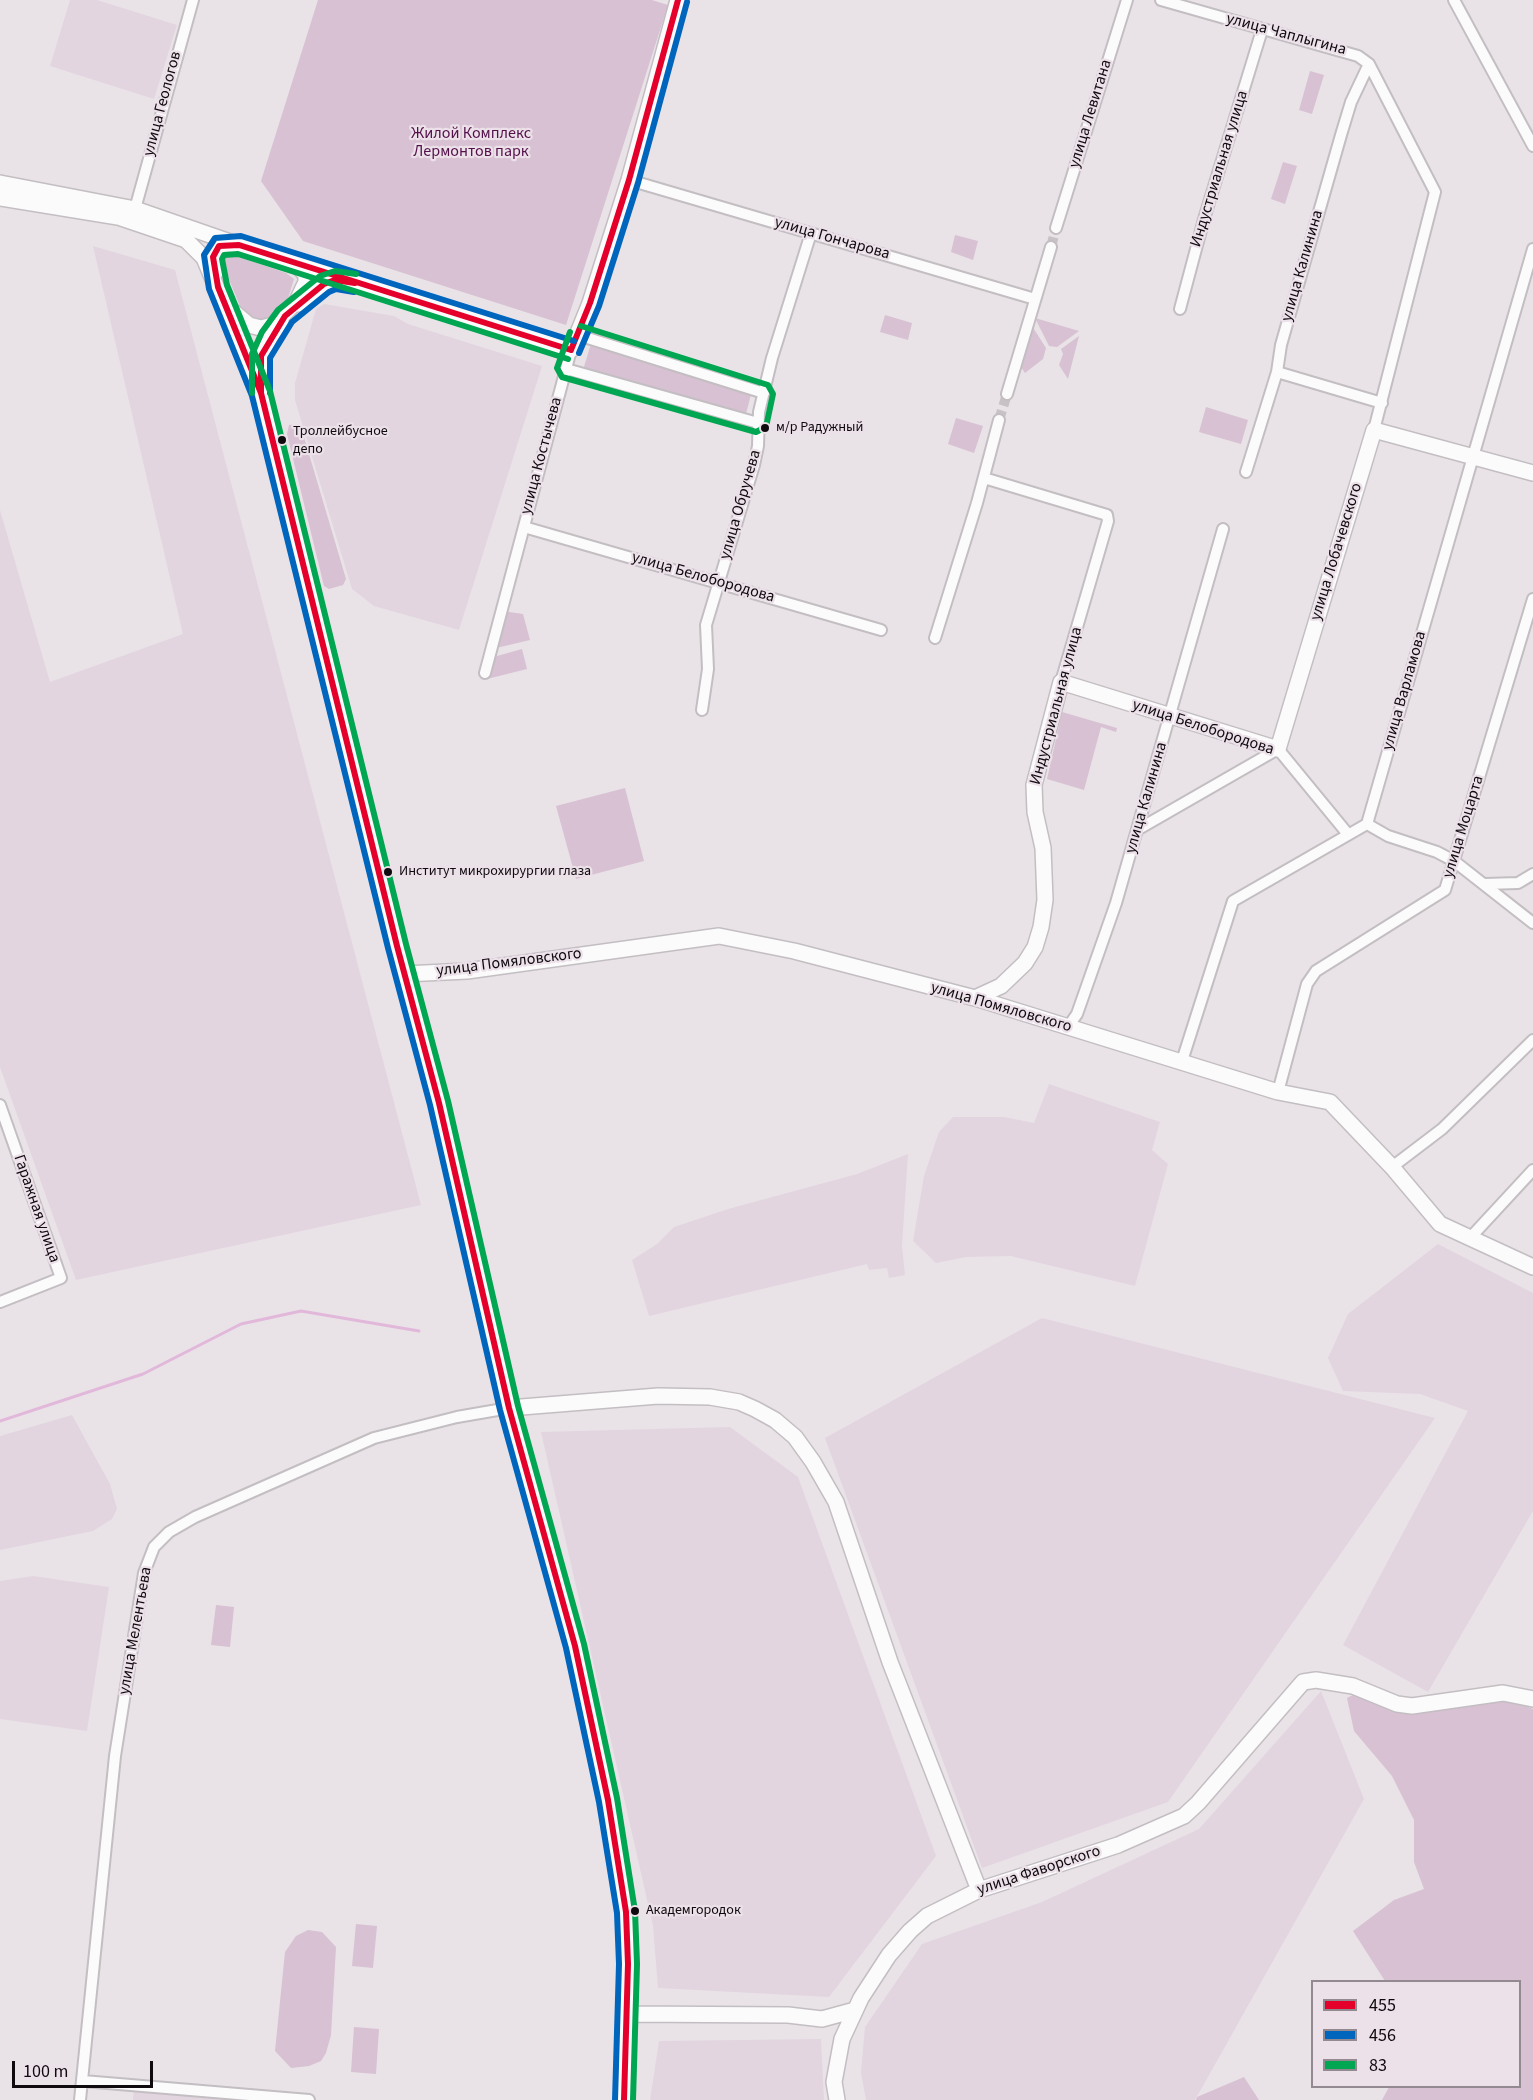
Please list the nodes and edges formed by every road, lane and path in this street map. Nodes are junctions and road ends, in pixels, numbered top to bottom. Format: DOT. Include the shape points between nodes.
graph roads {
  1 [pos="193,0"];
  2 [pos="678,0"];
  3 [pos="1127,0"];
  4 [pos="1161,0"];
  5 [pos="1454,0"];
  6 [pos="1262,30"];
  7 [pos="1369,64"];
  8 [pos="1533,146"];
  9 [pos="629,180"];
  10 [pos="0,183"];
  11 [pos="0,198"];
  12 [pos="135,209"];
  13 [pos="1056,228"];
  14 [pos="812,233"];
  15 [pos="238,245"];
  16 [pos="1051,247"];
  17 [pos="1533,249"];
  18 [pos="297,265"];
  19 [pos="352,282"];
  20 [pos="218,287"];
  21 [pos="1035,299"];
  22 [pos="1180,309"];
  23 [pos="285,316"];
  24 [pos="578,335"];
  25 [pos="571,350"];
  26 [pos="566,369"];
  27 [pos="1276,372"];
  28 [pos="261,393"];
  29 [pos="764,393"];
  30 [pos="1007,394"];
  31 [pos="1382,403"];
  32 [pos="999,420"];
  33 [pos="758,423"];
  34 [pos="1374,430"];
  35 [pos="1472,456"];
  36 [pos="1246,472"];
  37 [pos="1533,473"];
  38 [pos="984,478"];
  39 [pos="524,527"];
  40 [pos="1223,529"];
  41 [pos="719,583"];
  42 [pos="1533,599"];
  43 [pos="881,630"];
  44 [pos="935,638"];
  45 [pos="485,673"];
  46 [pos="1061,682"];
  47 [pos="702,710"];
  48 [pos="1171,717"];
  49 [pos="1278,749"];
  50 [pos="1366,824"];
  51 [pos="1137,830"];
  52 [pos="1347,833"];
  53 [pos="1454,861"];
  54 [pos="1533,874"];
  55 [pos="1485,884"];
  56 [pos="1533,923"];
  57 [pos="404,974"];
  58 [pos="975,998"];
  59 [pos="1068,1027"];
  60 [pos="1533,1040"];
  61 [pos="1182,1061"];
  62 [pos="1278,1092"];
  63 [pos="0,1105"];
  64 [pos="1392,1167"];
  65 [pos="1533,1170"];
  66 [pos="1470,1238"];
  67 [pos="1533,1267"];
  68 [pos="0,1302"];
  69 [pos="509,1407"];
  70 [pos="1533,1699"];
  71 [pos="979,1890"];
  72 [pos="855,2010"];
  73 [pos="628,2014"];
  74 [pos="822,2019"];
  75 [pos="842,2039"];
  76 [pos="83,2081"];
  77 [pos="80,2100"];
  78 [pos="309,2100"];
  79 [pos="624,2100"];
  80 [pos="837,2100"];
  1 -- 12 [label="street, улица Геологов"];
  2 -- 9 [label="street, улица Костычева"];
  3 -- 13 [label="street, улица Левитана"];
  4 -- 6 [label="street, улица Чаплыгина"];
  5 -- 8 [label="street"];
  6 -- 7 [label="street, улица Чаплыгина" via="1342,50"];
  6 -- 22 [label="street, Индустриальная улица"];
  7 -- 27 [label="street, улица Калинина" via="1341,135"];
  7 -- 31 [label="street, улица Лобачевского" via="1436,196"];
  9 -- 14 [label="street, улица Гончарова"];
  9 -- 24 [label="street, улица Костычева"];
  10 -- 12 [label="street"];
  11 -- 20 [label="street" via="118,218 176,235 204,258"];
  12 -- 15 [label="street"];
  14 -- 21 [label="street, улица Гончарова"];
  14 -- 29 [label="street, улица Обручева"];
  15 -- 18 [label="street"];
  15 -- 20 [label="street" via="225,244 215,251"];
  16 -- 21 [label="street"];
  17 -- 35 [label="street, улица Варламова"];
  18 -- 19 [label="street"];
  18 -- 23 [label="street" via="306,275 306,282"];
  19 -- 23 [label="street" via="335,280 324,284"];
  19 -- 25 [label="street"];
  20 -- 23 [label="street" via="229,308 249,325 261,328"];
  20 -- 28 [label="street"];
  21 -- 30 [label="street"];
  23 -- 28 [label="street" via="261,356"];
  24 -- 25 [label="street, улица Костычева"];
  24 -- 29 [label="street"];
  25 -- 26 [label="street, улица Костычева"];
  26 -- 33 [label="street"];
  26 -- 39 [label="street, улица Костычева"];
  27 -- 31 [label="street"];
  27 -- 36 [label="street, улица Калинина"];
  28 -- 57 [label="street"];
  29 -- 33 [label="street, улица Обручева"];
  31 -- 34 [label="street, улица Лобачевского"];
  32 -- 38 [label="street"];
  33 -- 41 [label="street, улица Обручева" via="754,465"];
  34 -- 35 [label="street"];
  34 -- 49 [label="street, улица Лобачевского"];
  35 -- 37 [label="street"];
  35 -- 50 [label="street, улица Варламова"];
  38 -- 44 [label="street"];
  38 -- 46 [label="street, Индустриальная улица" via="1107,515"];
  39 -- 41 [label="street, улица Белобородова"];
  39 -- 45 [label="street, улица Костычева"];
  40 -- 48 [label="street, улица Калинина"];
  41 -- 43 [label="street, улица Белобородова"];
  41 -- 47 [label="street, улица Обручева" via="706,625 708,669"];
  42 -- 53 [label="street, улица Моцарта"];
  46 -- 48 [label="street, улица Белобородова"];
  46 -- 58 [label="street, Индустриальная улица" via="1034,785 1045,900 1041,927 1025,963 1001,986"];
  48 -- 49 [label="street, улица Белобородова"];
  48 -- 51 [label="street, улица Калинина"];
  49 -- 51 [label="street"];
  49 -- 52 [label="street, улица Белобородова"];
  50 -- 52 [label="street"];
  50 -- 53 [label="street"];
  51 -- 59 [label="street, улица Калинина" via="1086,991"];
  52 -- 61 [label="street" via="1233,901"];
  53 -- 55 [label="street"];
  53 -- 62 [label="street, улица Моцарта" via="1445,890 1316,970 1307,984"];
  54 -- 55 [label="street" via="1518,883"];
  55 -- 56 [label="street"];
  57 -- 58 [label="street, улица Помяловского" via="467,971 719,936 794,951"];
  57 -- 69 [label="street" via="439,1103"];
  58 -- 59 [label="street, улица Помяловского"];
  59 -- 61 [label="street, улица Помяловского"];
  60 -- 64 [label="street" via="1442,1129"];
  61 -- 62 [label="street, улица Помяловского"];
  62 -- 64 [label="street, улица Помяловского" via="1335,1105"];
  63 -- 68 [label="street, Гаражная улица" via="61,1278"];
  64 -- 66 [label="street, улица Помяловского" via="1440,1224"];
  65 -- 66 [label="street"];
  66 -- 67 [label="street, улица Помяловского"];
  69 -- 71 [label="street" via="658,1396 710,1397 755,1409 795,1437 836,1502 888,1656"];
  69 -- 73 [label="street" via="575,1646 610,1807 626,1912"];
  69 -- 76 [label="street, улица Мелентьева" via="374,1438 195,1517 168,1532 154,1547 144,1573 115,1756"];
  70 -- 71 [label="street, улица Фаворского" via="1503,1693 1412,1706 1353,1686 1316,1680 1303,1682 1184,1816 1118,1845"];
  71 -- 72 [label="street, улица Фаворского" via="927,1916 910,1931 889,1955"];
  72 -- 74 [label="street"];
  72 -- 75 [label="street, улица Фаворского"];
  73 -- 74 [label="street" via="788,2015"];
  73 -- 79 [label="street"];
  74 -- 75 [label="street"];
  75 -- 80 [label="street, улица Фаворского" via="834,2082"];
  76 -- 77 [label="street, улица Мелентьева"];
  76 -- 78 [label="street"];
}
